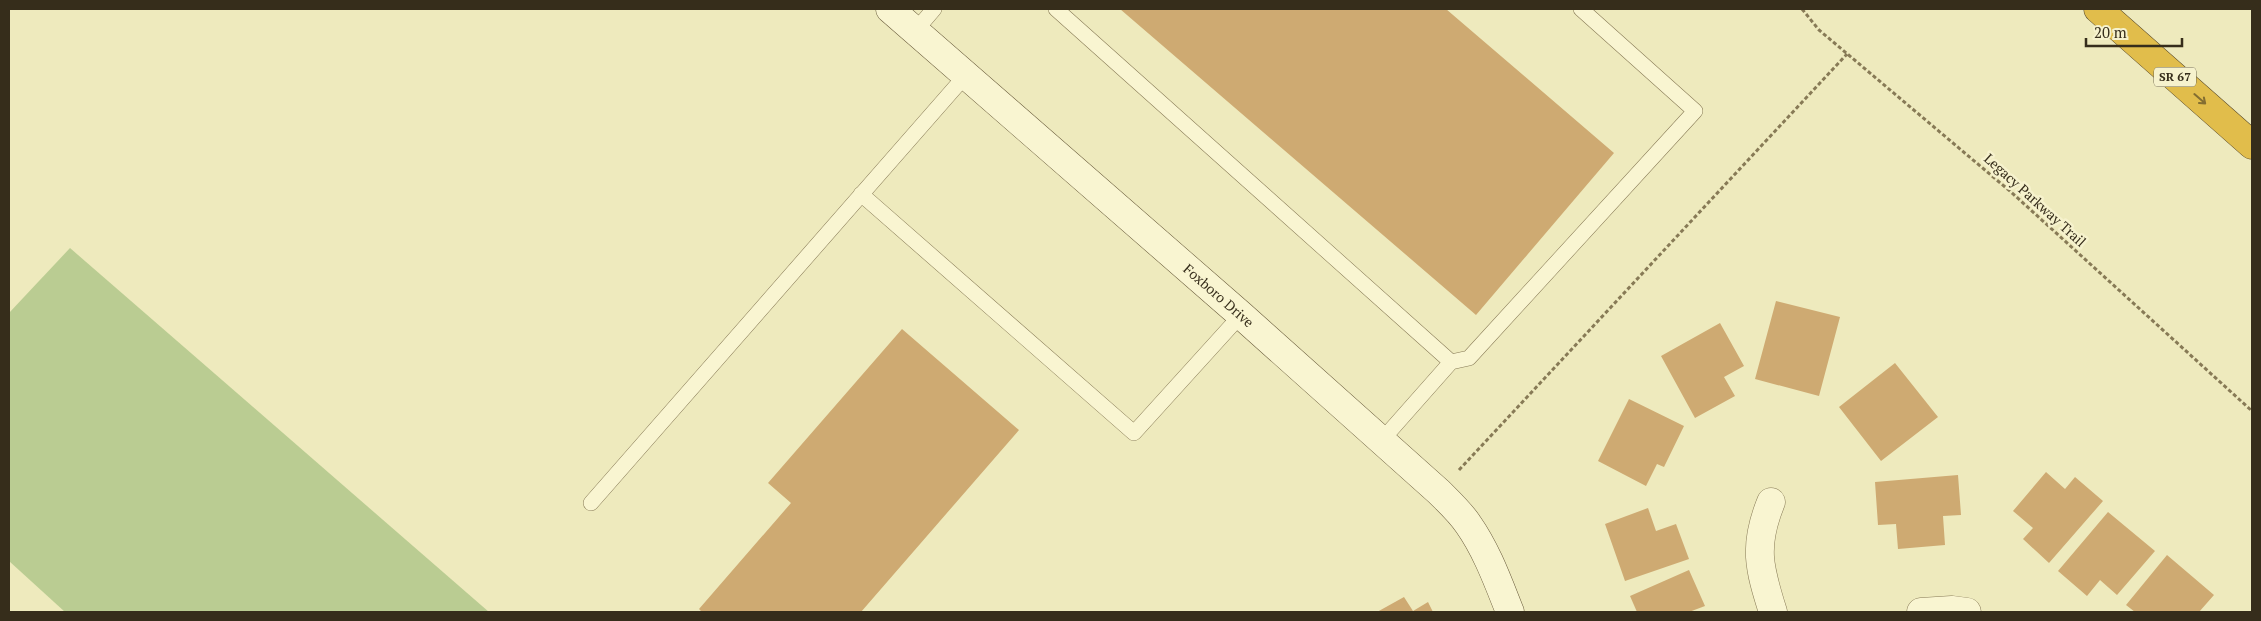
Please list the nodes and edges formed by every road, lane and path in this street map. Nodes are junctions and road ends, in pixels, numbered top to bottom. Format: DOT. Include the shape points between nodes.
graph roads {
  1 [pos="890,9"];
  2 [pos="934,9"];
  3 [pos="1056,9"];
  4 [pos="1581,9"];
  5 [pos="1802,9"];
  6 [pos="2098,9"];
  7 [pos="916,30"];
  8 [pos="1847,54"];
  9 [pos="966,75"];
  10 [pos="2252,145"];
  11 [pos="861,194"];
  12 [pos="1240,315"];
  13 [pos="1451,362"];
  14 [pos="2252,411"];
  15 [pos="1382,440"];
  16 [pos="1439,492"];
  17 [pos="1771,502"];
  18 [pos="590,504"];
  19 [pos="1510,612"];
  20 [pos="1773,612"];
  21 [pos="1920,612"];
  22 [pos="1967,612"];
  1 -- 7 [label="street, Foxboro Drive"];
  2 -- 7 [label="lane"];
  3 -- 13 [label="lane"];
  4 -- 13 [label="lane" via="1695,111 1469,358"];
  5 -- 8 [label="path, Legacy Parkway Trail" via="1819,30"];
  6 -- 10 [label="highway, SR 67, one-way"];
  7 -- 9 [label="street, Foxboro Drive"];
  8 -- 14 [label="path, Legacy Parkway Trail" via="2011,192"];
  8 -- 16 [label="path"];
  9 -- 11 [label="lane"];
  9 -- 12 [label="street, Foxboro Drive"];
  11 -- 12 [label="lane" via="1134,433"];
  11 -- 18 [label="lane"];
  12 -- 15 [label="street, Foxboro Drive"];
  13 -- 15 [label="lane"];
  15 -- 16 [label="street, Foxboro Drive"];
  16 -- 19 [label="street, Foxboro Drive" via="1468,524 1479,542"];
  17 -- 20 [label="street" via="1762,524 1759,549 1761,575"];
  21 -- 22 [label="street"];
}
